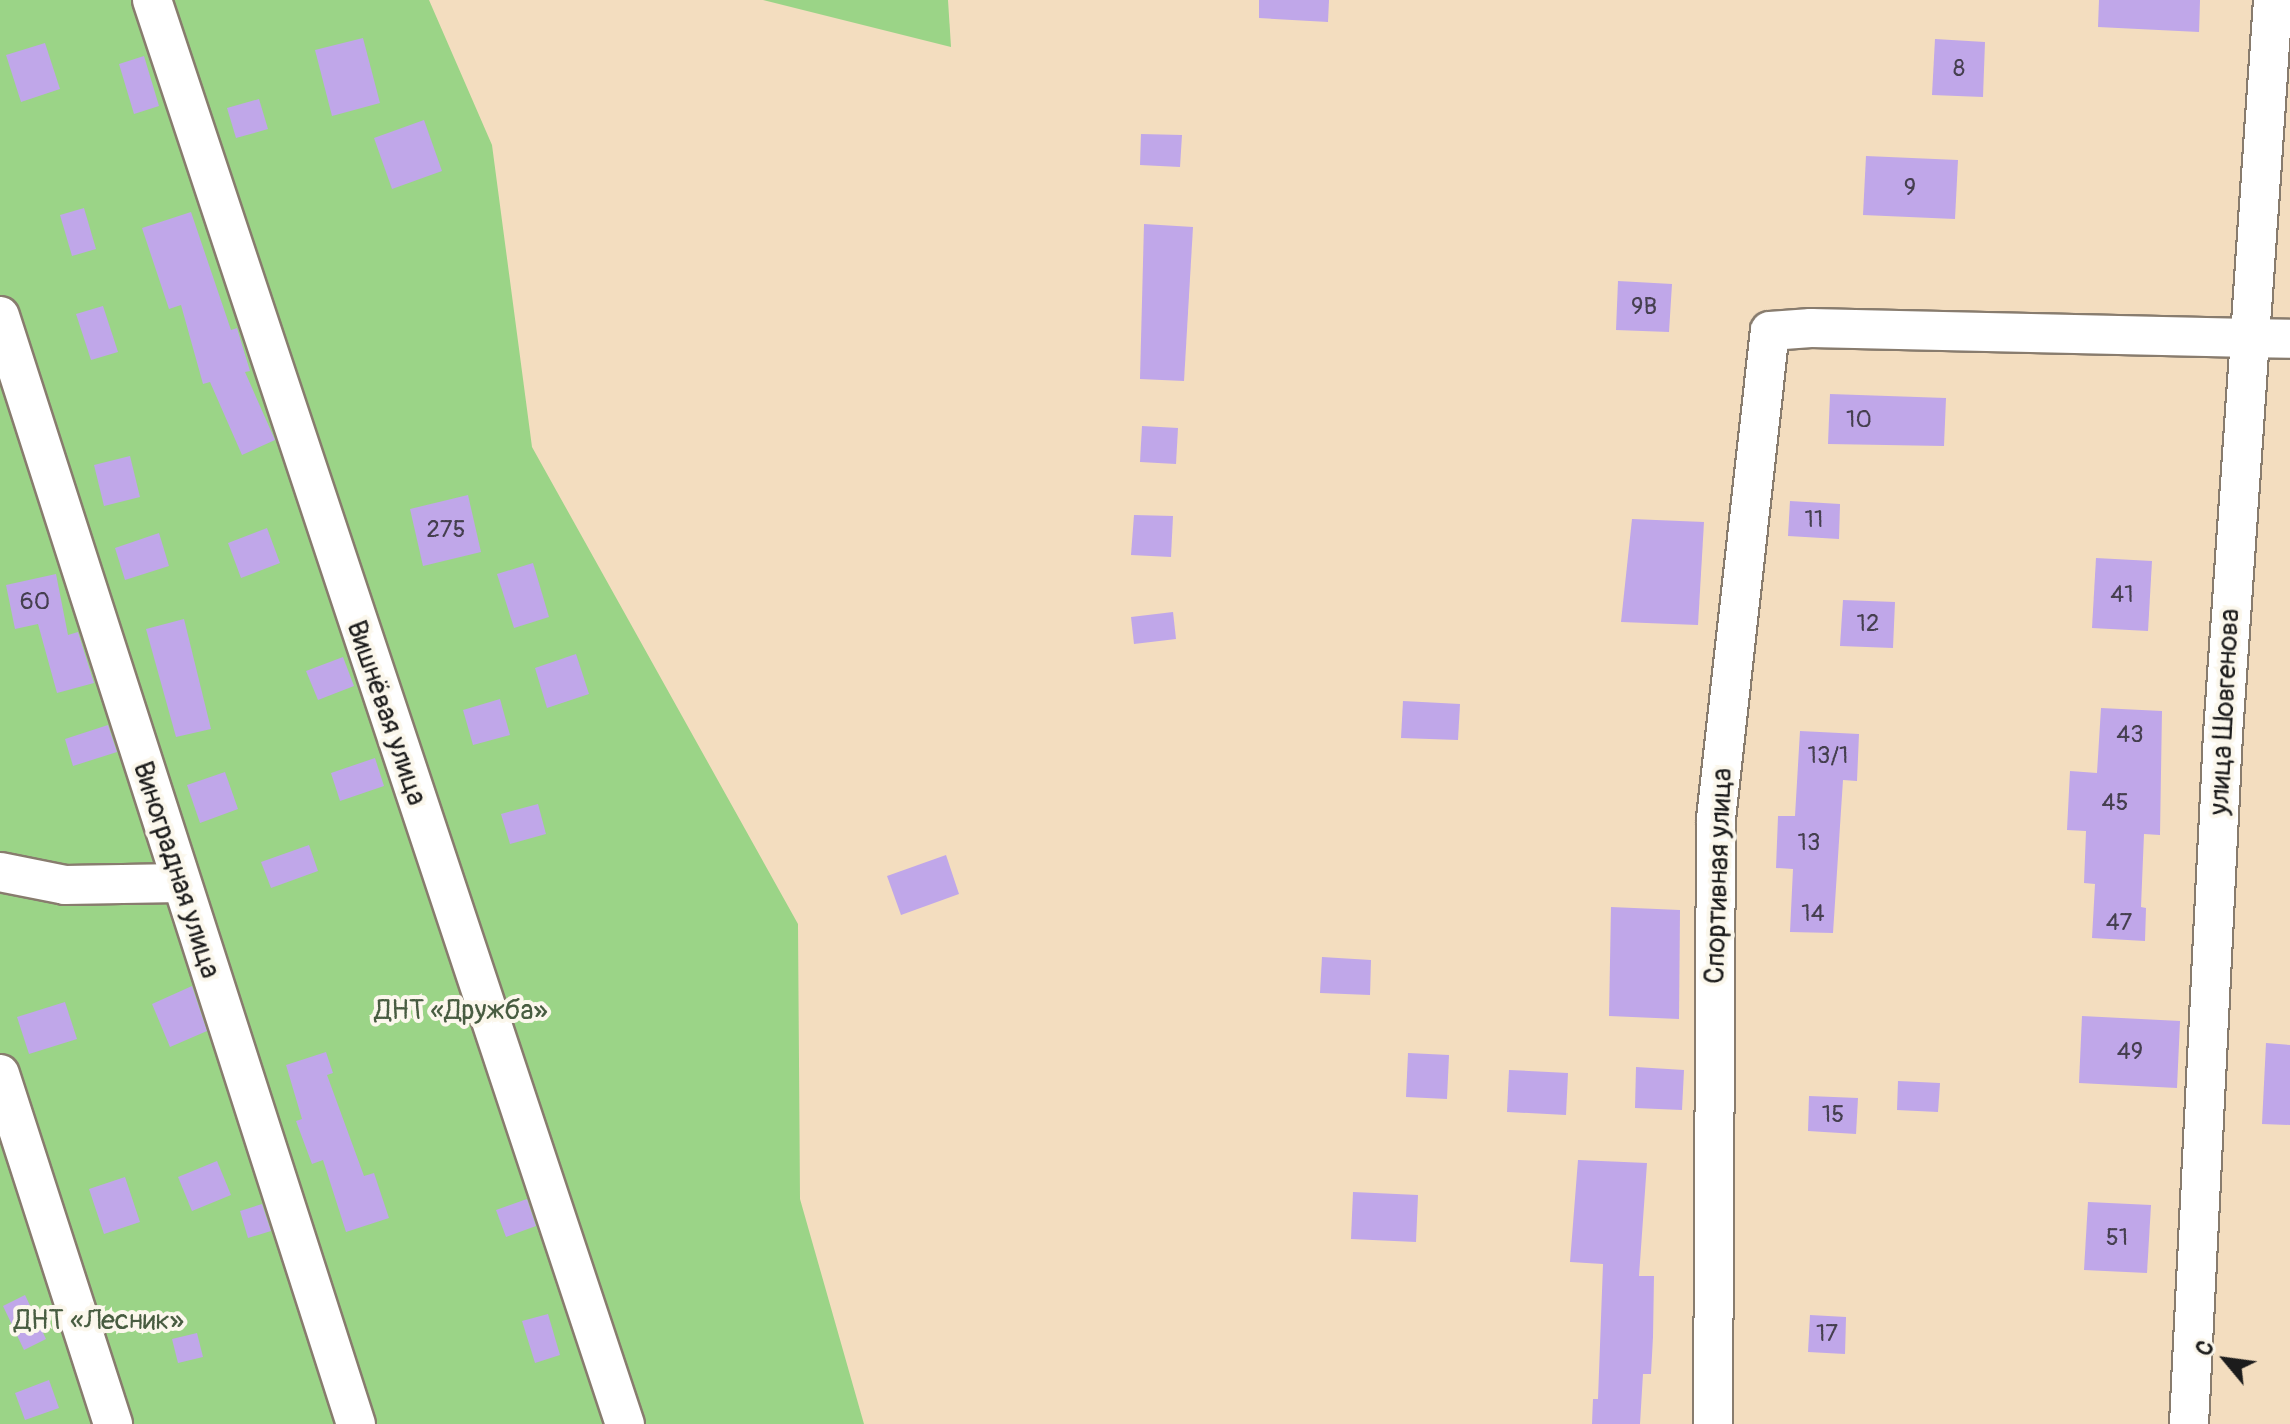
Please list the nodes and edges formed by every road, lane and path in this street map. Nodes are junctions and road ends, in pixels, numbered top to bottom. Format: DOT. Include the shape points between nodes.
graph roads {
  1 [pos="152,0"];
  2 [pos="2273,0"];
  3 [pos="0,316"];
  4 [pos="2290,339"];
  5 [pos="2248,340"];
  6 [pos="0,872"];
  7 [pos="180,883"];
  8 [pos="0,1074"];
  9 [pos="113,1424"];
  10 [pos="356,1424"];
  11 [pos="625,1424"];
  12 [pos="1713,1424"];
  13 [pos="2189,1424"];
  1 -- 11 [label="street, Вишнёвая улица"];
  2 -- 5 [label="street, улица Шовгенова"];
  3 -- 7 [label="street, Виноградная улица"];
  4 -- 5 [label="street"];
  5 -- 12 [label="street, Спортивная улица" via="1770,331 1716,819"];
  5 -- 13 [label="street, улица Шовгенова"];
  6 -- 7 [label="street" via="65,885"];
  7 -- 10 [label="street, Виноградная улица"];
  8 -- 9 [label="street"];
}
